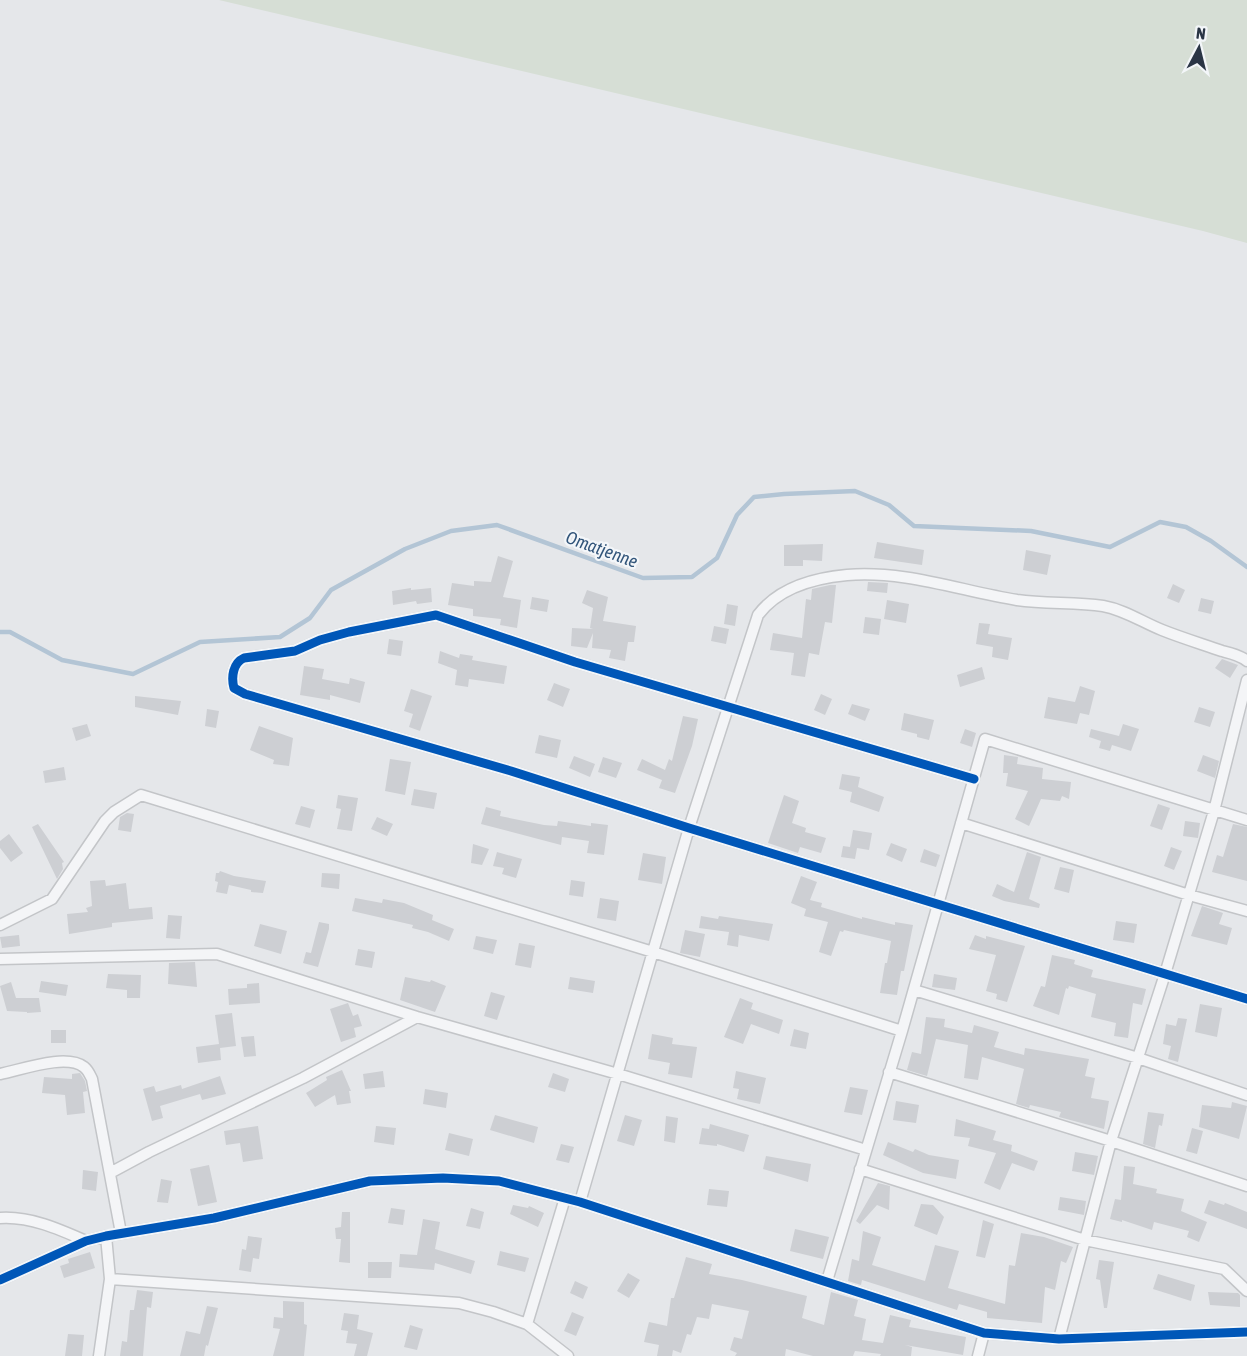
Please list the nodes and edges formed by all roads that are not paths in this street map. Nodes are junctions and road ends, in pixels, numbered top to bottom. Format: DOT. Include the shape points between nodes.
graph roads {
  1 [pos="1247,661"];
  2 [pos="1247,680"];
  3 [pos="728,706"];
  4 [pos="974,779"];
  5 [pos="1214,811"];
  6 [pos="1247,820"];
  7 [pos="961,824"];
  8 [pos="689,828"];
  9 [pos="1189,895"];
  10 [pos="938,905"];
  11 [pos="1247,911"];
  12 [pos="0,925"];
  13 [pos="653,952"];
  14 [pos="0,959"];
  15 [pos="1165,974"];
  16 [pos="914,990"];
  17 [pos="1247,999"];
  18 [pos="417,1017"];
  19 [pos="902,1031"];
  20 [pos="1138,1058"];
  21 [pos="889,1072"];
  22 [pos="0,1074"];
  23 [pos="618,1074"];
  24 [pos="1247,1095"];
  25 [pos="1111,1141"];
  26 [pos="866,1150"];
  27 [pos="860,1169"];
  28 [pos="110,1173"];
  29 [pos="1247,1186"];
  30 [pos="565,1198"];
  31 [pos="580,1202"];
  32 [pos="0,1218"];
  33 [pos="122,1233"];
  34 [pos="106,1236"];
  35 [pos="1085,1239"];
  36 [pos="86,1240"];
  37 [pos="110,1279"];
  38 [pos="0,1280"];
  39 [pos="827,1281"];
  40 [pos="1247,1291"];
  41 [pos="528,1324"];
  42 [pos="1247,1332"];
  43 [pos="984,1333"];
  44 [pos="1059,1339"];
  45 [pos="99,1356"];
  46 [pos="568,1356"];
  47 [pos="978,1356"];
  1 -- 3 [label="street" via="1103,606 1015,599 874,574 847,575 796,586 764,607"];
  2 -- 5 [label="street"];
  3 -- 4 [label="street"];
  3 -- 8 [label="street"];
  3 -- 8 [label="street" via="575,662 436,615 349,632 296,651 244,658 237,662 233,672 234,688 244,694 511,771"];
  4 -- 5 [label="street" via="985,738"];
  4 -- 7 [label="street"];
  5 -- 6 [label="street"];
  5 -- 9 [label="street"];
  7 -- 9 [label="street"];
  7 -- 10 [label="street"];
  8 -- 10 [label="street"];
  8 -- 13 [label="street"];
  9 -- 11 [label="street"];
  9 -- 15 [label="street"];
  10 -- 15 [label="street"];
  10 -- 16 [label="street"];
  12 -- 13 [label="street" via="52,899 105,821 141,795"];
  13 -- 19 [label="street"];
  13 -- 23 [label="street"];
  14 -- 18 [label="street" via="217,954"];
  15 -- 17 [label="street"];
  15 -- 20 [label="street"];
  16 -- 19 [label="street"];
  16 -- 20 [label="street"];
  18 -- 23 [label="street"];
  18 -- 28 [label="street"];
  19 -- 21 [label="street"];
  20 -- 24 [label="street"];
  20 -- 25 [label="street"];
  21 -- 25 [label="street"];
  21 -- 26 [label="street"];
  22 -- 28 [label="street" via="56,1062 74,1062 85,1068 92,1079"];
  23 -- 26 [label="street"];
  23 -- 31 [label="street"];
  25 -- 29 [label="street"];
  25 -- 35 [label="street"];
  26 -- 27 [label="street"];
  27 -- 35 [label="street"];
  27 -- 39 [label="street"];
  28 -- 33 [label="street"];
  30 -- 31 [label="street"];
  30 -- 33 [label="street" via="499,1181 370,1181 214,1218"];
  30 -- 41 [label="street"];
  31 -- 39 [label="street"];
  32 -- 36 [label="street" via="47,1224"];
  33 -- 34 [label="street"];
  34 -- 36 [label="street"];
  34 -- 37 [label="street"];
  35 -- 40 [label="street" via="1224,1269"];
  35 -- 44 [label="street"];
  36 -- 38 [label="street"];
  37 -- 41 [label="street" via="459,1303"];
  37 -- 45 [label="street"];
  39 -- 43 [label="street"];
  41 -- 46 [label="street"];
  42 -- 44 [label="street"];
  43 -- 44 [label="street"];
  43 -- 47 [label="street"];
}
